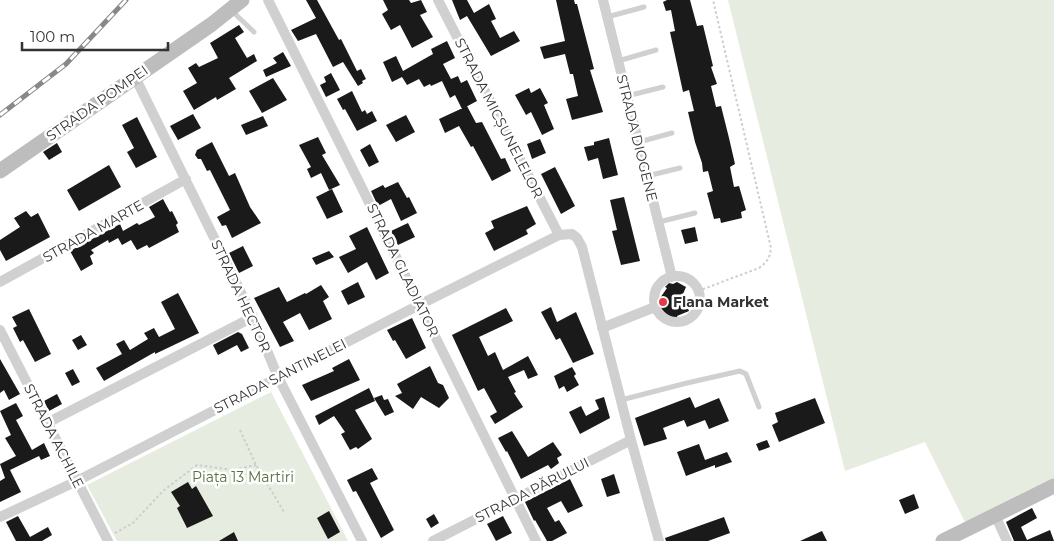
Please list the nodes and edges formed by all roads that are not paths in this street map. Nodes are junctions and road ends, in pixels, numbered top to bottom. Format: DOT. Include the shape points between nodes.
graph roads {
  1 [pos="268,0"];
  2 [pos="438,0"];
  3 [pos="603,0"];
  4 [pos="236,5"];
  5 [pos="644,7"];
  6 [pos="607,17"];
  7 [pos="254,32"];
  8 [pos="656,50"];
  9 [pos="618,61"];
  10 [pos="135,77"];
  11 [pos="663,87"];
  12 [pos="627,96"];
  13 [pos="672,133"];
  14 [pos="638,142"];
  15 [pos="680,168"];
  16 [pos="0,171"];
  17 [pos="647,176"];
  18 [pos="186,179"];
  19 [pos="695,213"];
  20 [pos="658,222"];
  21 [pos="559,235"];
  22 [pos="672,276"];
  23 [pos="0,282"];
  24 [pos="419,305"];
  25 [pos="655,307"];
  26 [pos="253,317"];
  27 [pos="602,328"];
  28 [pos="0,330"];
  29 [pos="278,377"];
  30 [pos="621,400"];
  31 [pos="759,407"];
  32 [pos="47,423"];
  33 [pos="631,440"];
  34 [pos="77,481"];
  35 [pos="1054,486"];
  36 [pos="515,499"];
  37 [pos="995,515"];
  38 [pos="0,517"];
  39 [pos="107,540"];
  40 [pos="362,541"];
  41 [pos="433,541"];
  42 [pos="536,541"];
  43 [pos="659,541"];
  44 [pos="943,541"];
  45 [pos="1008,541"];
  1 -- 24 [label="street, STRADA GLADIATOR"];
  2 -- 21 [label="street, STRADA MICȘUNELELOR"];
  3 -- 6 [label="street, STRADA DIOGENE"];
  4 -- 7 [label="lane"];
  4 -- 10 [label="main road, STRADA POMPEI"];
  5 -- 6 [label="lane"];
  6 -- 9 [label="street, STRADA DIOGENE"];
  8 -- 9 [label="lane"];
  9 -- 12 [label="street, STRADA DIOGENE"];
  10 -- 16 [label="main road, STRADA POMPEI"];
  10 -- 18 [label="street, STRADA HECTOR"];
  11 -- 12 [label="lane"];
  12 -- 14 [label="street, STRADA DIOGENE"];
  13 -- 14 [label="lane"];
  14 -- 17 [label="street, STRADA DIOGENE"];
  15 -- 17 [label="lane"];
  17 -- 20 [label="street, STRADA DIOGENE"];
  18 -- 23 [label="street, STRADA MARTE"];
  18 -- 26 [label="street, STRADA HECTOR"];
  19 -- 20 [label="lane"];
  20 -- 22 [label="street, STRADA DIOGENE"];
  21 -- 24 [label="street, STRADA SANTINELEI"];
  21 -- 27 [label="street" via="572,234 582,247"];
  22 -- 25 [label="street" via="664,280 655,292"];
  22 -- 25 [label="street" via="685,277 695,285 700,298 696,312 685,321 678,322 664,318"];
  24 -- 29 [label="street, STRADA SANTINELEI"];
  24 -- 36 [label="street, STRADA GLADIATOR"];
  25 -- 27 [label="street"];
  26 -- 29 [label="street, STRADA HECTOR"];
  26 -- 32 [label="street"];
  27 -- 30 [label="street"];
  28 -- 32 [label="street, STRADA ACHILE"];
  29 -- 34 [label="street, STRADA SANTINELEI"];
  29 -- 40 [label="street, STRADA HECTOR"];
  30 -- 31 [label="lane" via="740,371 746,374"];
  30 -- 33 [label="street"];
  32 -- 34 [label="street, STRADA ACHILE"];
  33 -- 36 [label="street, STRADA PĂRULUI"];
  33 -- 43 [label="street"];
  34 -- 38 [label="street, STRADA SANTINELEI"];
  34 -- 39 [label="street, STRADA ACHILE"];
  35 -- 37 [label="main road"];
  36 -- 41 [label="street, STRADA PĂRULUI"];
  36 -- 42 [label="street, STRADA GLADIATOR"];
  37 -- 44 [label="main road"];
  37 -- 45 [label="street"];
}
